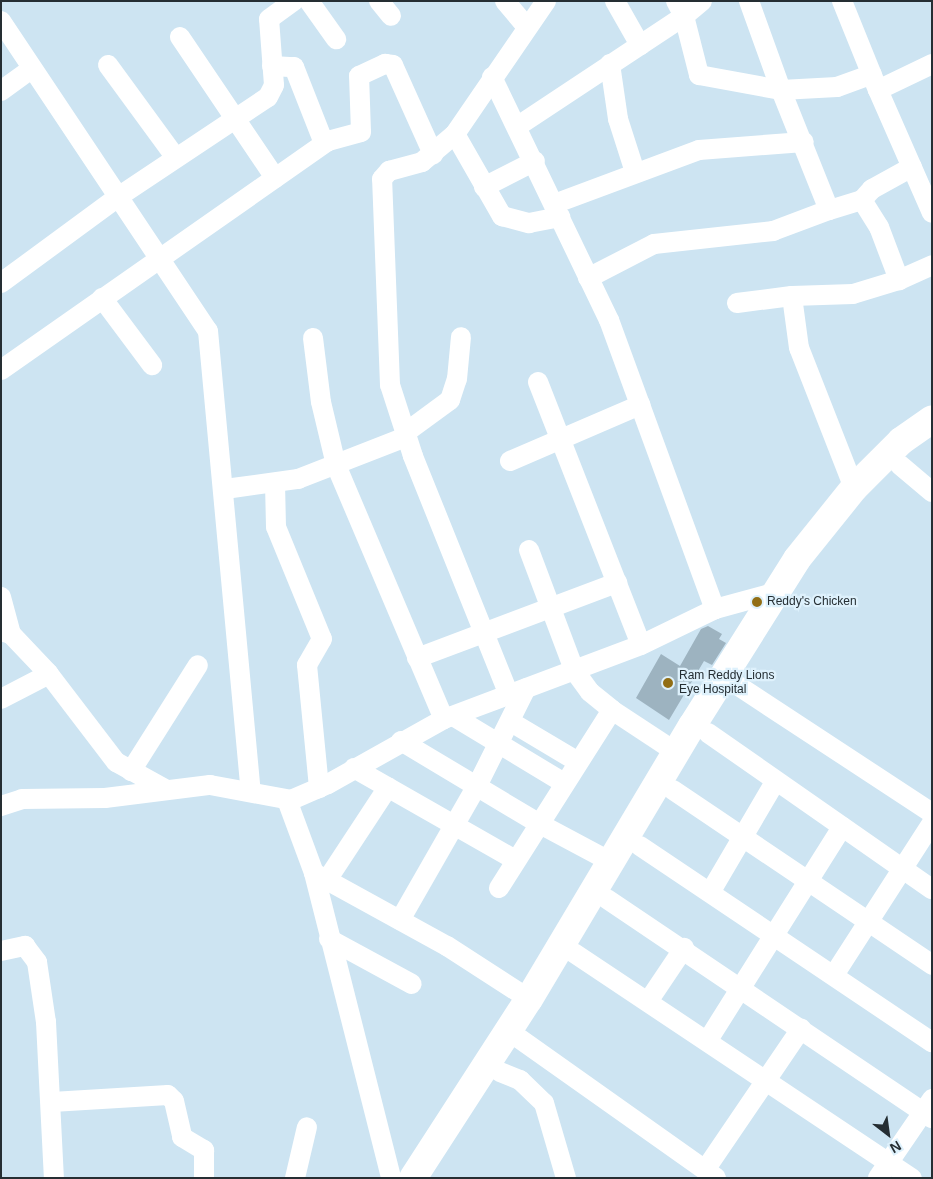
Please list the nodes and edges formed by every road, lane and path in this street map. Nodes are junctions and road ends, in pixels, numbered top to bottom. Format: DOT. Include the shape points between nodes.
graph roads {
  1 [pos="294,1"];
  2 [pos="309,1"];
  3 [pos="505,1"];
  4 [pos="546,1"];
  5 [pos="615,1"];
  6 [pos="702,1"];
  7 [pos="749,1"];
  8 [pos="842,1"];
  9 [pos="680,8"];
  10 [pos="1,21"];
  11 [pos="528,27"];
  12 [pos="180,37"];
  13 [pos="336,39"];
  14 [pos="640,45"];
  15 [pos="610,64"];
  16 [pos="932,64"];
  17 [pos="108,65"];
  18 [pos="272,66"];
  19 [pos="30,70"];
  20 [pos="492,77"];
  21 [pos="875,82"];
  22 [pos="781,90"];
  23 [pos="1,91"];
  24 [pos="234,120"];
  25 [pos="518,126"];
  26 [pos="455,134"];
  27 [pos="328,141"];
  28 [pos="804,142"];
  29 [pos="433,154"];
  30 [pos="176,158"];
  31 [pos="536,161"];
  32 [pos="912,167"];
  33 [pos="635,172"];
  34 [pos="275,178"];
  35 [pos="484,187"];
  36 [pos="118,197"];
  37 [pos="862,200"];
  38 [pos="557,210"];
  39 [pos="829,210"];
  40 [pos="932,213"];
  41 [pos="160,256"];
  42 [pos="932,265"];
  43 [pos="4,275"];
  44 [pos="588,278"];
  45 [pos="899,280"];
  46 [pos="792,296"];
  47 [pos="102,298"];
  48 [pos="737,303"];
  49 [pos="461,337"];
  50 [pos="313,338"];
  51 [pos="152,365"];
  52 [pos="1,370"];
  53 [pos="538,382"];
  54 [pos="640,405"];
  55 [pos="932,418"];
  56 [pos="405,435"];
  57 [pos="561,439"];
  58 [pos="932,443"];
  59 [pos="510,462"];
  60 [pos="336,465"];
  61 [pos="900,465"];
  62 [pos="275,483"];
  63 [pos="854,488"];
  64 [pos="225,489"];
  65 [pos="932,492"];
  66 [pos="529,550"];
  67 [pos="617,583"];
  68 [pos="778,592"];
  69 [pos="1,597"];
  70 [pos="550,608"];
  71 [pos="715,609"];
  72 [pos="6,633"];
  73 [pos="483,633"];
  74 [pos="641,645"];
  75 [pos="417,658"];
  76 [pos="198,665"];
  77 [pos="574,670"];
  78 [pos="49,674"];
  79 [pos="737,685"];
  80 [pos="518,692"];
  81 [pos="1,699"];
  82 [pos="612,710"];
  83 [pos="449,717"];
  84 [pos="511,722"];
  85 [pos="708,733"];
  86 [pos="401,741"];
  87 [pos="499,745"];
  88 [pos="676,752"];
  89 [pos="578,762"];
  90 [pos="354,768"];
  91 [pos="131,771"];
  92 [pos="775,782"];
  93 [pos="564,783"];
  94 [pos="388,787"];
  95 [pos="476,787"];
  96 [pos="319,788"];
  97 [pos="167,790"];
  98 [pos="673,790"];
  99 [pos="252,791"];
  100 [pos="287,800"];
  101 [pos="1,806"];
  102 [pos="932,813"];
  103 [pos="538,823"];
  104 [pos="932,823"];
  105 [pos="455,824"];
  106 [pos="842,827"];
  107 [pos="743,837"];
  108 [pos="640,846"];
  109 [pos="516,860"];
  110 [pos="613,863"];
  111 [pos="902,869"];
  112 [pos="320,876"];
  113 [pos="808,881"];
  114 [pos="499,888"];
  115 [pos="932,889"];
  116 [pos="711,891"];
  117 [pos="607,900"];
  118 [pos="400,920"];
  119 [pos="868,922"];
  120 [pos="774,934"];
  121 [pos="329,939"];
  122 [pos="684,948"];
  123 [pos="1,951"];
  124 [pos="574,953"];
  125 [pos="932,965"];
  126 [pos="834,975"];
  127 [pos="412,984"];
  128 [pos="741,987"];
  129 [pos="529,999"];
  130 [pos="649,1000"];
  131 [pos="801,1029"];
  132 [pos="520,1039"];
  133 [pos="708,1040"];
  134 [pos="932,1042"];
  135 [pos="500,1072"];
  136 [pos="766,1079"];
  137 [pos="52,1102"];
  138 [pos="929,1110"];
  139 [pos="306,1127"];
  140 [pos="884,1170"];
  141 [pos="711,1174"];
  142 [pos="54,1178"];
  143 [pos="204,1178"];
  144 [pos="295,1178"];
  145 [pos="391,1178"];
  146 [pos="413,1178"];
  147 [pos="433,1178"];
  148 [pos="566,1178"];
  149 [pos="912,1178"];
  1 -- 18 [label="street" via="270,19"];
  2 -- 13 [label="street"];
  3 -- 11 [label="street"];
  4 -- 11 [label="street"];
  5 -- 14 [label="street"];
  6 -- 9 [label="street"];
  7 -- 22 [label="street"];
  8 -- 21 [label="street"];
  9 -- 14 [label="street"];
  9 -- 22 [label="street" via="699,75"];
  10 -- 19 [label="street"];
  11 -- 20 [label="street"];
  12 -- 24 [label="street"];
  14 -- 15 [label="street"];
  15 -- 25 [label="street"];
  15 -- 33 [label="street" via="618,119"];
  16 -- 21 [label="street"];
  17 -- 30 [label="street"];
  18 -- 24 [label="street" via="272,92"];
  18 -- 27 [label="street" via="294,67 322,138"];
  19 -- 23 [label="street"];
  19 -- 36 [label="street"];
  20 -- 25 [label="street"];
  20 -- 26 [label="street"];
  21 -- 22 [label="street"];
  21 -- 32 [label="street"];
  22 -- 28 [label="street"];
  24 -- 30 [label="street"];
  24 -- 34 [label="street"];
  25 -- 31 [label="street"];
  26 -- 29 [label="street"];
  26 -- 35 [label="street"];
  27 -- 29 [label="street" via="360,132 359,76 385,64 393,65"];
  27 -- 34 [label="street"];
  28 -- 33 [label="street" via="699,150"];
  28 -- 39 [label="street"];
  29 -- 56 [label="street" via="389,171 382,179 390,384"];
  30 -- 36 [label="street"];
  31 -- 35 [label="street"];
  31 -- 38 [label="street"];
  32 -- 37 [label="street" via="872,189"];
  32 -- 40 [label="street"];
  33 -- 38 [label="street"];
  34 -- 41 [label="street"];
  35 -- 38 [label="street" via="498,212 507,218 536,223"];
  36 -- 41 [label="street"];
  36 -- 43 [label="street"];
  37 -- 39 [label="street"];
  37 -- 45 [label="street" via="879,227"];
  38 -- 44 [label="street"];
  39 -- 44 [label="street" via="773,231 654,244"];
  41 -- 47 [label="street"];
  41 -- 64 [label="street" via="208,331"];
  42 -- 45 [label="street"];
  44 -- 54 [label="street" via="609,320"];
  45 -- 46 [label="street" via="853,294"];
  46 -- 48 [label="street"];
  46 -- 63 [label="street" via="800,348"];
  47 -- 51 [label="street"];
  47 -- 52 [label="street"];
  49 -- 56 [label="street" via="457,379 450,400"];
  50 -- 60 [label="street" via="321,402"];
  53 -- 57 [label="street"];
  54 -- 57 [label="street"];
  54 -- 71 [label="street"];
  55 -- 63 [label="highway" via="902,441"];
  56 -- 60 [label="street"];
  56 -- 73 [label="street"];
  57 -- 59 [label="street"];
  57 -- 67 [label="street"];
  58 -- 61 [label="highway"];
  60 -- 62 [label="street"];
  60 -- 75 [label="street"];
  61 -- 65 [label="street"];
  61 -- 79 [label="highway" via="842,521"];
  62 -- 64 [label="street"];
  62 -- 96 [label="street" via="276,527 322,639 307,665"];
  63 -- 68 [label="highway" via="797,559"];
  64 -- 99 [label="street"];
  66 -- 70 [label="street"];
  67 -- 70 [label="street"];
  67 -- 74 [label="street"];
  68 -- 71 [label="street"];
  68 -- 88 [label="highway"];
  69 -- 72 [label="street"];
  70 -- 73 [label="street"];
  70 -- 77 [label="street"];
  71 -- 74 [label="street"];
  72 -- 78 [label="street"];
  73 -- 75 [label="street"];
  73 -- 80 [label="street"];
  74 -- 77 [label="street"];
  75 -- 83 [label="street"];
  76 -- 91 [label="street"];
  77 -- 80 [label="street"];
  77 -- 82 [label="street" via="590,692"];
  78 -- 81 [label="street"];
  78 -- 91 [label="street" via="98,741 116,762"];
  79 -- 85 [label="highway"];
  79 -- 102 [label="street"];
  80 -- 83 [label="street"];
  80 -- 84 [label="street"];
  82 -- 88 [label="street"];
  82 -- 89 [label="street"];
  83 -- 86 [label="street"];
  83 -- 87 [label="street"];
  84 -- 87 [label="street"];
  84 -- 89 [label="street"];
  85 -- 92 [label="street"];
  85 -- 98 [label="highway"];
  86 -- 90 [label="street"];
  86 -- 95 [label="street"];
  87 -- 93 [label="street"];
  87 -- 95 [label="street"];
  88 -- 110 [label="highway"];
  89 -- 93 [label="street"];
  90 -- 94 [label="street"];
  90 -- 96 [label="street"];
  91 -- 97 [label="street"];
  92 -- 106 [label="street"];
  92 -- 107 [label="street"];
  93 -- 103 [label="street"];
  94 -- 105 [label="street"];
  94 -- 112 [label="street"];
  95 -- 103 [label="street"];
  95 -- 105 [label="street"];
  96 -- 100 [label="street"];
  97 -- 99 [label="street" via="210,785"];
  97 -- 101 [label="street" via="105,798 22,799"];
  98 -- 107 [label="street"];
  98 -- 108 [label="highway"];
  99 -- 100 [label="street"];
  100 -- 112 [label="street"];
  103 -- 109 [label="street"];
  103 -- 110 [label="street"];
  104 -- 111 [label="street"];
  105 -- 109 [label="street"];
  105 -- 118 [label="street"];
  106 -- 111 [label="street"];
  106 -- 113 [label="street"];
  107 -- 113 [label="street"];
  107 -- 116 [label="street"];
  108 -- 116 [label="street"];
  108 -- 117 [label="highway"];
  109 -- 114 [label="street"];
  110 -- 129 [label="highway"];
  111 -- 115 [label="street"];
  111 -- 119 [label="street"];
  112 -- 118 [label="street"];
  112 -- 121 [label="street"];
  113 -- 119 [label="street"];
  113 -- 120 [label="street"];
  116 -- 120 [label="street"];
  117 -- 122 [label="street"];
  117 -- 124 [label="highway"];
  118 -- 129 [label="street"];
  119 -- 125 [label="street"];
  119 -- 126 [label="street"];
  120 -- 126 [label="street"];
  120 -- 128 [label="street"];
  121 -- 127 [label="street"];
  121 -- 145 [label="street"];
  122 -- 128 [label="street"];
  122 -- 130 [label="street"];
  123 -- 137 [label="street" via="25,946 33,952 37,962"];
  124 -- 130 [label="street"];
  124 -- 132 [label="highway"];
  126 -- 134 [label="street"];
  128 -- 131 [label="street"];
  128 -- 133 [label="street"];
  129 -- 146 [label="highway"];
  130 -- 133 [label="street"];
  131 -- 136 [label="street"];
  131 -- 138 [label="street"];
  132 -- 135 [label="highway"];
  132 -- 141 [label="street"];
  133 -- 136 [label="street"];
  135 -- 147 [label="highway"];
  135 -- 148 [label="street" via="520,1080 544,1103"];
  136 -- 140 [label="street"];
  136 -- 141 [label="street"];
  137 -- 142 [label="street"];
  137 -- 143 [label="street" via="168,1095 174,1101 182,1137 204,1150"];
  138 -- 140 [label="street"];
  139 -- 144 [label="street"];
  140 -- 149 [label="street"];
}
